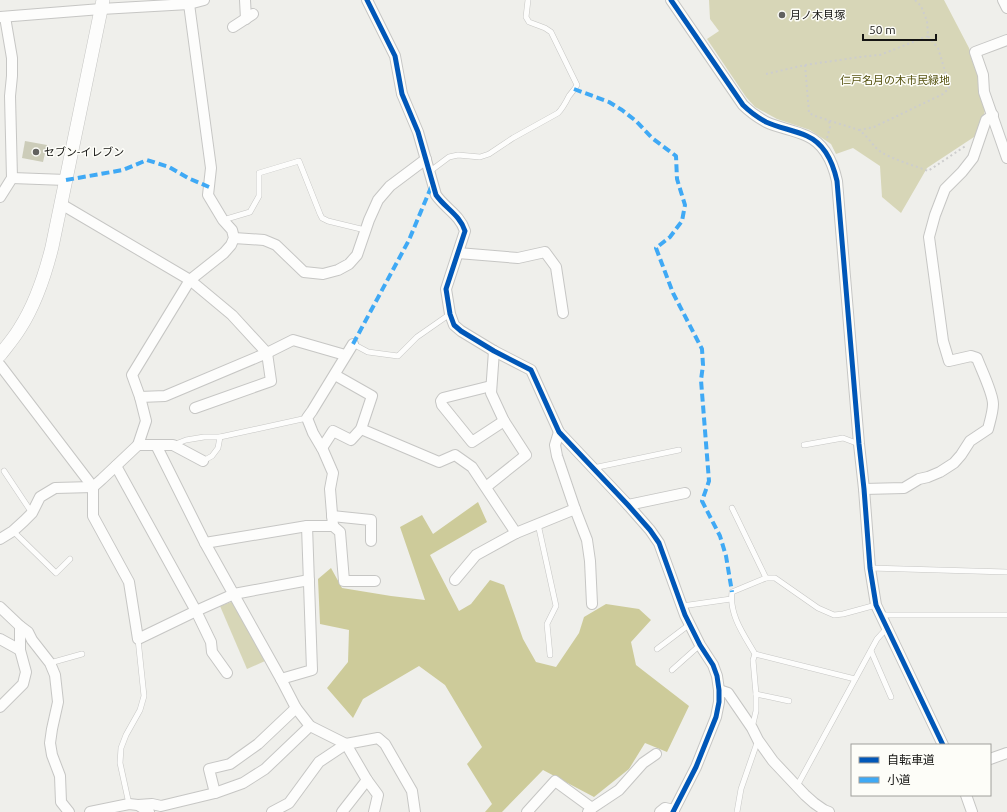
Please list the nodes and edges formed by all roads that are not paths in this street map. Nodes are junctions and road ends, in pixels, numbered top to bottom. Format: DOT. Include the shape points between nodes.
graph roads {
  1 [pos="204,0"];
  2 [pos="245,0"];
  3 [pos="367,0"];
  4 [pos="528,0"];
  5 [pos="671,0"];
  6 [pos="1002,0"];
  7 [pos="189,4"];
  8 [pos="102,5"];
  9 [pos="1007,8"];
  10 [pos="3,17"];
  11 [pos="233,27"];
  12 [pos="1007,40"];
  13 [pos="993,115"];
  14 [pos="1007,158"];
  15 [pos="426,159"];
  16 [pos="429,172"];
  17 [pos="12,178"];
  18 [pos="66,180"];
  19 [pos="0,197"];
  20 [pos="61,204"];
  21 [pos="223,220"];
  22 [pos="365,230"];
  23 [pos="234,238"];
  24 [pos="458,253"];
  25 [pos="190,280"];
  26 [pos="563,313"];
  27 [pos="450,314"];
  28 [pos="353,344"];
  29 [pos="494,351"];
  30 [pos="267,353"];
  31 [pos="345,355"];
  32 [pos="0,356"];
  33 [pos="0,365"];
  34 [pos="335,375"];
  35 [pos="491,386"];
  36 [pos="140,397"];
  37 [pos="195,408"];
  38 [pos="307,418"];
  39 [pos="504,421"];
  40 [pos="361,429"];
  41 [pos="559,432"];
  42 [pos="220,437"];
  43 [pos="859,444"];
  44 [pos="138,445"];
  45 [pos="156,445"];
  46 [pos="173,445"];
  47 [pos="804,445"];
  48 [pos="322,448"];
  49 [pos="679,450"];
  50 [pos="203,461"];
  51 [pos="116,466"];
  52 [pos="593,468"];
  53 [pos="4,471"];
  54 [pos="93,487"];
  55 [pos="486,487"];
  56 [pos="864,488"];
  57 [pos="685,493"];
  58 [pos="628,505"];
  59 [pos="732,508"];
  60 [pos="575,509"];
  61 [pos="32,512"];
  62 [pos="332,521"];
  63 [pos="538,524"];
  64 [pos="307,526"];
  65 [pos="12,531"];
  66 [pos="516,533"];
  67 [pos="0,539"];
  68 [pos="371,541"];
  69 [pos="205,543"];
  70 [pos="70,559"];
  71 [pos="870,568"];
  72 [pos="1007,572"];
  73 [pos="766,578"];
  74 [pos="309,580"];
  75 [pos="455,580"];
  76 [pos="375,581"];
  77 [pos="234,594"];
  78 [pos="731,599"];
  79 [pos="592,604"];
  80 [pos="876,605"];
  81 [pos="682,606"];
  82 [pos="0,607"];
  83 [pos="196,611"];
  84 [pos="881,615"];
  85 [pos="1007,615"];
  86 [pos="690,624"];
  87 [pos="20,626"];
  88 [pos="886,628"];
  89 [pos="138,639"];
  90 [pos="0,640"];
  91 [pos="700,645"];
  92 [pos="657,649"];
  93 [pos="20,650"];
  94 [pos="871,650"];
  95 [pos="82,654"];
  96 [pos="755,654"];
  97 [pos="550,656"];
  98 [pos="50,663"];
  99 [pos="672,670"];
  100 [pos="227,673"];
  101 [pos="281,679"];
  102 [pos="855,679"];
  103 [pos="719,690"];
  104 [pos="756,694"];
  105 [pos="891,697"];
  106 [pos="789,701"];
  107 [pos="0,707"];
  108 [pos="296,708"];
  109 [pos="310,726"];
  110 [pos="752,728"];
  111 [pos="758,740"];
  112 [pos="346,744"];
  113 [pos="943,744"];
  114 [pos="1007,753"];
  115 [pos="656,754"];
  116 [pos="991,759"];
  117 [pos="367,780"];
  118 [pos="797,786"];
  119 [pos="215,793"];
  120 [pos="966,796"];
  121 [pos="133,805"];
  122 [pos="590,810"];
  123 [pos="674,811"];
  124 [pos="825,811"];
  125 [pos="69,812"];
  126 [pos="90,812"];
  127 [pos="149,812"];
  128 [pos="272,812"];
  129 [pos="342,812"];
  130 [pos="374,812"];
  131 [pos="416,812"];
  132 [pos="527,812"];
  133 [pos="660,812"];
  134 [pos="737,812"];
  135 [pos="972,812"];
  1 -- 7 [label="street"];
  2 -- 11 [label="street" via="250,16"];
  3 -- 15 [label="street" via="395,56 402,94"];
  4 -- 16 [label="lane" via="526,17 529,22 551,32 577,84 574,90 558,113 512,138 489,154 480,157 450,157"];
  5 -- 43 [label="street" via="743,105 766,122 817,142 832,162 837,181"];
  6 -- 9 [label="street"];
  7 -- 8 [label="street"];
  7 -- 21 [label="street" via="211,168 208,195"];
  8 -- 10 [label="street"];
  8 -- 18 [label="street"];
  10 -- 17 [label="street" via="12,58"];
  12 -- 13 [label="street" via="975,52 983,75 984,92"];
  13 -- 14 [label="street"];
  13 -- 56 [label="street" via="986,120 973,158 945,189 929,237 943,341 949,361 970,356 976,358 992,396 992,415 988,429 970,441 954,463 940,472 919,479 904,488"];
  15 -- 16 [label="street"];
  15 -- 22 [label="street" via="390,186 378,200"];
  16 -- 24 [label="street" via="440,202 463,224 465,230"];
  17 -- 18 [label="street"];
  17 -- 19 [label="street"];
  18 -- 20 [label="street"];
  20 -- 25 [label="street"];
  20 -- 32 [label="street" via="40,288 20,328"];
  21 -- 22 [label="lane" via="250,212 259,196 259,173 299,161 322,218"];
  21 -- 23 [label="street" via="232,230"];
  22 -- 23 [label="street" via="356,256 349,264 322,274 304,272 276,245 264,240"];
  23 -- 25 [label="street" via="224,253"];
  24 -- 26 [label="street" via="518,258 545,252 556,267"];
  24 -- 27 [label="street" via="446,289"];
  25 -- 30 [label="street" via="232,315"];
  25 -- 36 [label="street" via="132,375"];
  27 -- 28 [label="lane" via="417,337 398,356 368,352"];
  27 -- 29 [label="street" via="454,324 462,332"];
  28 -- 31 [label="street"];
  29 -- 35 [label="street"];
  29 -- 41 [label="street" via="531,370"];
  30 -- 31 [label="street" via="293,340"];
  30 -- 36 [label="street" via="165,396"];
  30 -- 37 [label="street" via="271,381"];
  31 -- 34 [label="street"];
  33 -- 54 [label="street"];
  34 -- 38 [label="street"];
  34 -- 40 [label="street" via="372,396"];
  35 -- 39 [label="street" via="491,393"];
  35 -- 39 [label="street" via="443,398 442,405 472,442"];
  36 -- 44 [label="street" via="146,421"];
  38 -- 42 [label="lane"];
  38 -- 48 [label="street"];
  39 -- 55 [label="street" via="526,455"];
  40 -- 48 [label="street" via="351,440 333,431"];
  40 -- 55 [label="street" via="440,462 455,455 472,467"];
  41 -- 52 [label="street"];
  41 -- 60 [label="street" via="555,445 557,456"];
  42 -- 46 [label="lane" via="186,440"];
  42 -- 50 [label="lane" via="218,448 212,456"];
  43 -- 47 [label="lane" via="843,438"];
  43 -- 56 [label="street"];
  44 -- 45 [label="street"];
  44 -- 51 [label="street"];
  45 -- 46 [label="street"];
  45 -- 69 [label="street"];
  46 -- 50 [label="street"];
  48 -- 62 [label="street" via="333,473 330,489"];
  49 -- 52 [label="lane"];
  51 -- 54 [label="street"];
  51 -- 83 [label="street"];
  52 -- 58 [label="street"];
  53 -- 61 [label="lane"];
  54 -- 61 [label="street" via="55,488 40,497"];
  54 -- 89 [label="street" via="93,516 129,582"];
  55 -- 66 [label="street"];
  56 -- 71 [label="street"];
  57 -- 58 [label="street"];
  58 -- 81 [label="street" via="659,543"];
  59 -- 73 [label="lane"];
  60 -- 63 [label="street"];
  60 -- 79 [label="street" via="587,540"];
  61 -- 65 [label="street"];
  62 -- 64 [label="street"];
  62 -- 68 [label="street" via="372,520"];
  62 -- 76 [label="street" via="340,532 344,581"];
  63 -- 66 [label="street"];
  63 -- 97 [label="lane" via="556,606 547,624"];
  64 -- 69 [label="street"];
  64 -- 74 [label="street"];
  65 -- 67 [label="street"];
  65 -- 70 [label="lane" via="56,573"];
  66 -- 75 [label="street" via="476,555"];
  69 -- 77 [label="street"];
  71 -- 72 [label="lane"];
  71 -- 80 [label="street"];
  73 -- 78 [label="lane" via="732,592"];
  73 -- 80 [label="lane" via="775,578 818,608 834,615"];
  74 -- 77 [label="street"];
  74 -- 101 [label="street" via="312,670"];
  77 -- 83 [label="street"];
  77 -- 101 [label="street"];
  78 -- 81 [label="lane"];
  78 -- 96 [label="lane" via="737,622"];
  80 -- 84 [label="street"];
  81 -- 86 [label="street"];
  82 -- 87 [label="street"];
  83 -- 89 [label="street"];
  83 -- 100 [label="street" via="211,642 212,652"];
  84 -- 85 [label="lane"];
  84 -- 88 [label="street"];
  86 -- 91 [label="street"];
  86 -- 92 [label="lane"];
  87 -- 93 [label="street"];
  87 -- 98 [label="street" via="28,632"];
  88 -- 94 [label="lane"];
  88 -- 113 [label="street"];
  89 -- 121 [label="lane" via="144,696 140,710 121,748 120,763"];
  90 -- 93 [label="street"];
  91 -- 99 [label="lane"];
  91 -- 103 [label="street" via="713,665"];
  93 -- 107 [label="street" via="26,672 23,684"];
  94 -- 102 [label="lane"];
  94 -- 105 [label="lane"];
  95 -- 98 [label="lane"];
  96 -- 102 [label="lane"];
  96 -- 104 [label="lane" via="753,660"];
  98 -- 125 [label="street" via="55,675 58,702 50,742 60,776 61,802"];
  101 -- 108 [label="street"];
  102 -- 118 [label="lane"];
  103 -- 110 [label="street" via="728,693"];
  103 -- 123 [label="street" via="716,717 696,767"];
  104 -- 106 [label="lane"];
  104 -- 110 [label="lane"];
  108 -- 109 [label="street"];
  108 -- 119 [label="street" via="258,744 230,764 209,769"];
  109 -- 112 [label="street"];
  109 -- 119 [label="street" via="265,769 244,783"];
  110 -- 111 [label="street"];
  111 -- 118 [label="street" via="773,761"];
  111 -- 134 [label="lane" via="741,789"];
  112 -- 117 [label="street"];
  112 -- 128 [label="street" via="319,762 289,803"];
  112 -- 131 [label="street" via="378,738 385,744 412,791"];
  114 -- 116 [label="street"];
  115 -- 122 [label="street" via="644,763 620,790"];
  117 -- 129 [label="street"];
  117 -- 130 [label="street" via="378,795"];
  118 -- 124 [label="street"];
  119 -- 121 [label="street" via="161,806"];
  120 -- 135 [label="street"];
  121 -- 126 [label="street"];
  121 -- 127 [label="street"];
  122 -- 132 [label="street" via="555,781"];
  123 -- 133 [label="street" via="665,808"];
}
